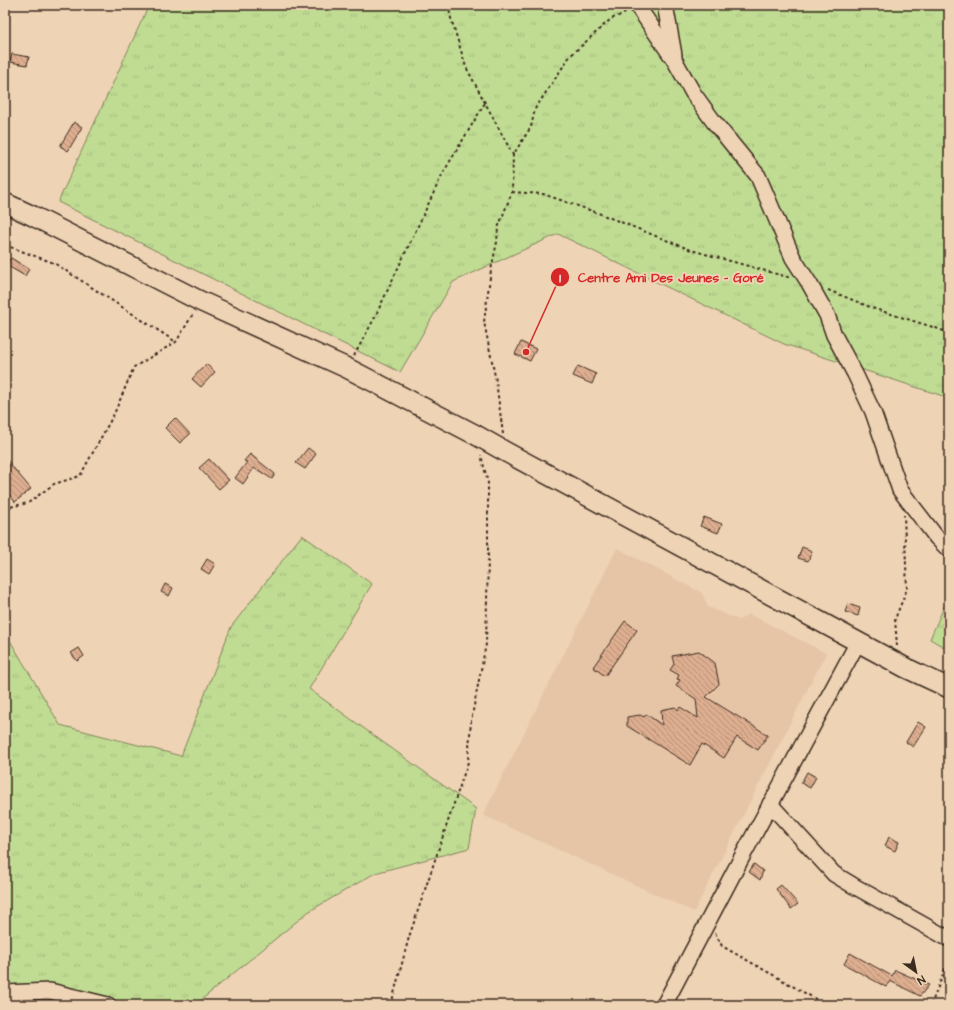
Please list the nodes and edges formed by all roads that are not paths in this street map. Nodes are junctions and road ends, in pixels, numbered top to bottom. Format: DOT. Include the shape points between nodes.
graph roads {
  1 [pos="667,5"];
  2 [pos="638,6"];
  3 [pos="675,61"];
  4 [pos="5,203"];
  5 [pos="949,550"];
  6 [pos="858,642"];
  7 [pos="949,688"];
  8 [pos="770,804"];
  9 [pos="949,939"];
  10 [pos="5,993"];
  11 [pos="108,1005"];
  12 [pos="664,1005"];
  1 -- 3 [label="street"];
  2 -- 3 [label="street"];
  3 -- 5 [label="street" via="692,92 758,176 793,258 827,315 834,335 873,412 900,490"];
  4 -- 6 [label="main road" via="200,301 347,368"];
  6 -- 7 [label="main road"];
  6 -- 8 [label="street"];
  8 -- 9 [label="street" via="834,874"];
  8 -- 12 [label="street"];
  10 -- 11 [label="street" via="50,991"];
}
